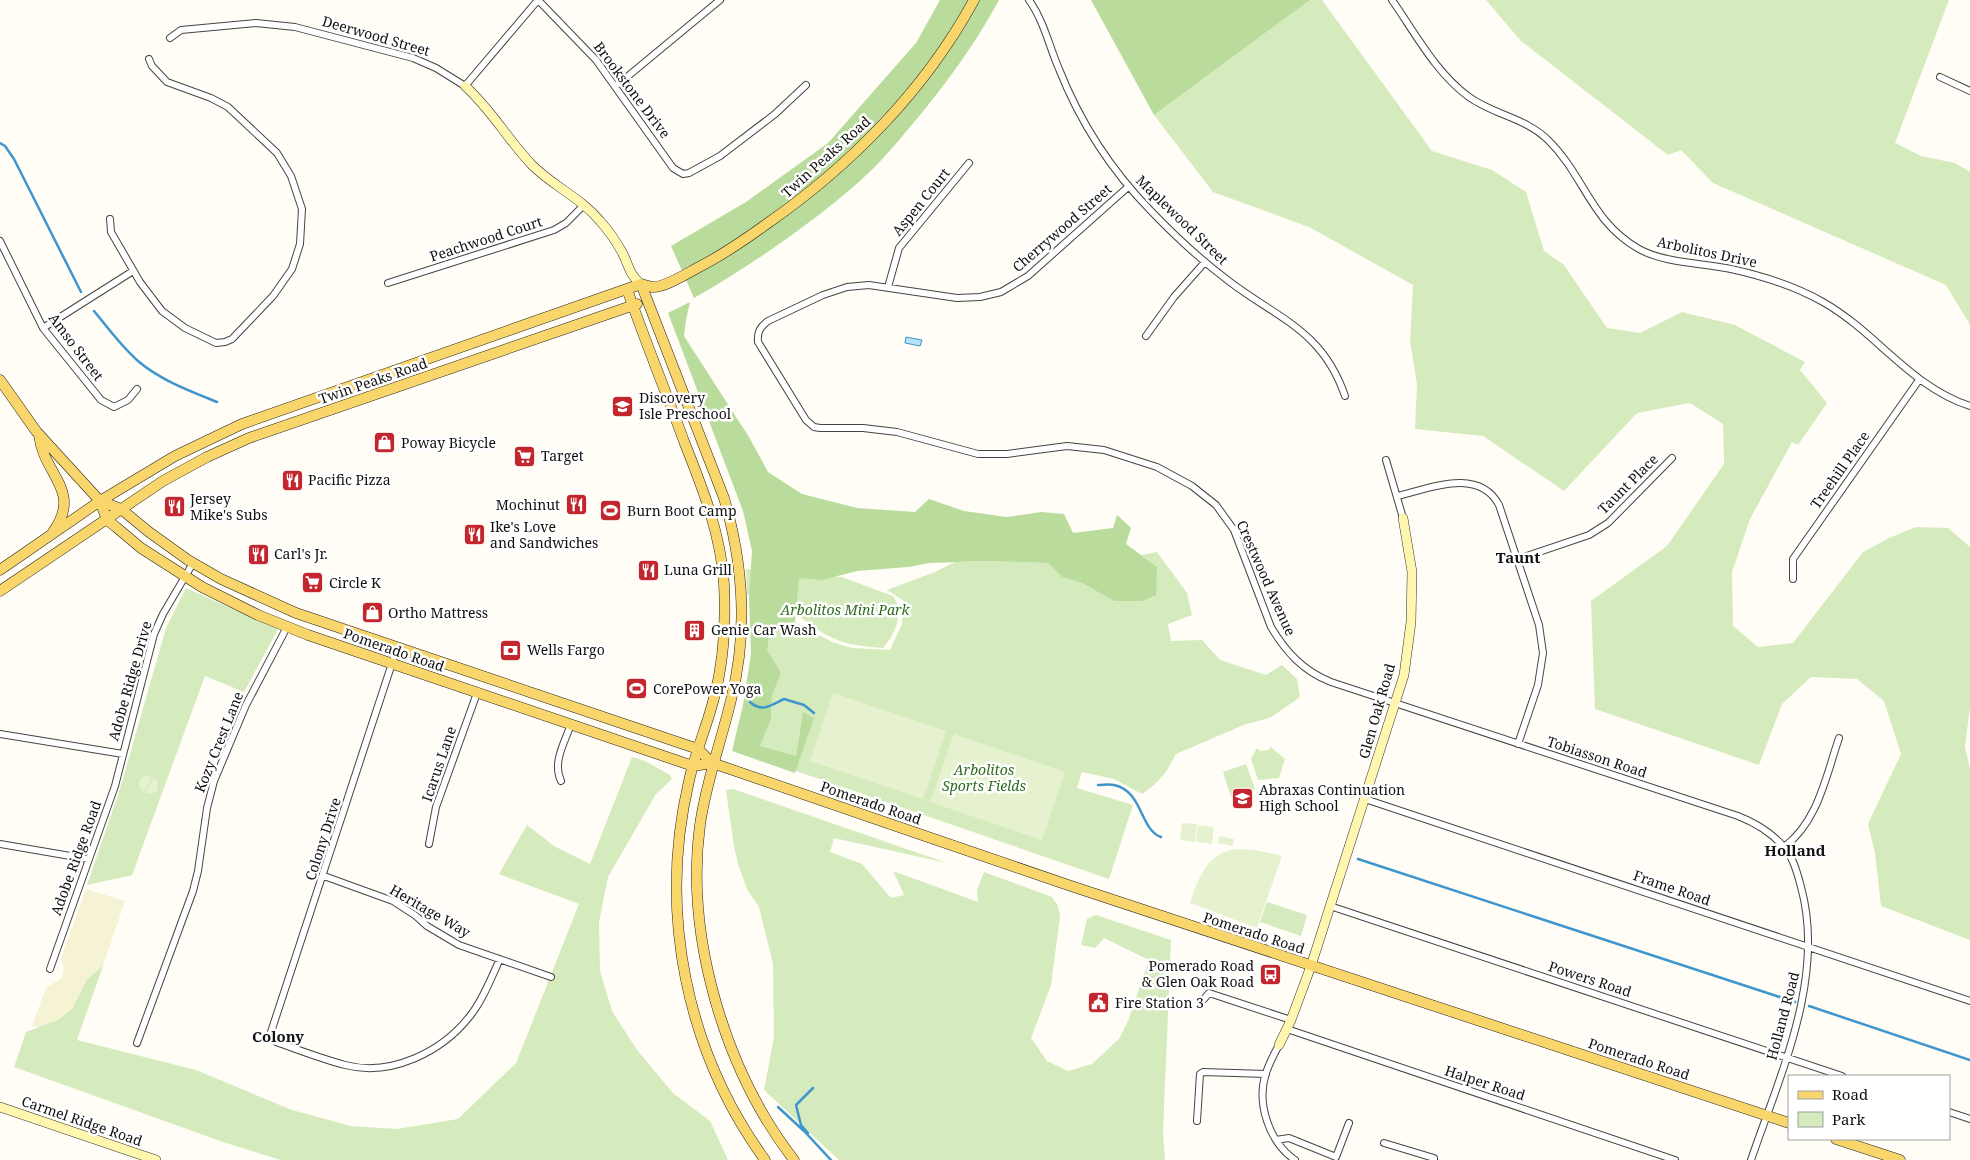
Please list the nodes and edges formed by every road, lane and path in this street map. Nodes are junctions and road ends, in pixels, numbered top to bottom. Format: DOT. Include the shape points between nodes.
graph roads {
  1 [pos="538,0"];
  2 [pos="720,0"];
  3 [pos="974,0"];
  4 [pos="1029,0"];
  5 [pos="1392,0"];
  6 [pos="170,38"];
  7 [pos="149,59"];
  8 [pos="1940,76"];
  9 [pos="806,85"];
  10 [pos="465,86"];
  11 [pos="616,86"];
  12 [pos="1970,91"];
  13 [pos="969,163"];
  14 [pos="1128,186"];
  15 [pos="584,205"];
  16 [pos="110,219"];
  17 [pos="0,242"];
  18 [pos="1206,262"];
  19 [pos="133,271"];
  20 [pos="637,281"];
  21 [pos="388,283"];
  22 [pos="654,287"];
  23 [pos="888,287"];
  24 [pos="627,289"];
  25 [pos="647,301"];
  26 [pos="633,306"];
  27 [pos="43,328"];
  28 [pos="757,333"];
  29 [pos="1146,336"];
  30 [pos="449,352"];
  31 [pos="0,380"];
  32 [pos="1919,380"];
  33 [pos="136,389"];
  34 [pos="1345,396"];
  35 [pos="348,404"];
  36 [pos="1970,406"];
  37 [pos="39,435"];
  38 [pos="1672,458"];
  39 [pos="1386,460"];
  40 [pos="1398,496"];
  41 [pos="100,501"];
  42 [pos="121,509"];
  43 [pos="1404,518"];
  44 [pos="107,520"];
  45 [pos="51,535"];
  46 [pos="1518,559"];
  47 [pos="193,563"];
  48 [pos="0,570"];
  49 [pos="185,576"];
  50 [pos="1793,578"];
  51 [pos="0,591"];
  52 [pos="287,627"];
  53 [pos="397,648"];
  54 [pos="392,664"];
  55 [pos="477,693"];
  56 [pos="1396,703"];
  57 [pos="571,724"];
  58 [pos="0,734"];
  59 [pos="1839,738"];
  60 [pos="1518,744"];
  61 [pos="698,749"];
  62 [pos="123,754"];
  63 [pos="712,763"];
  64 [pos="693,766"];
  65 [pos="561,781"];
  66 [pos="1365,799"];
  67 [pos="0,844"];
  68 [pos="429,844"];
  69 [pos="1784,847"];
  70 [pos="88,859"];
  71 [pos="324,876"];
  72 [pos="1330,906"];
  73 [pos="1808,947"];
  74 [pos="500,959"];
  75 [pos="1311,966"];
  76 [pos="50,969"];
  77 [pos="551,976"];
  78 [pos="1204,998"];
  79 [pos="1970,1001"];
  80 [pos="1289,1025"];
  81 [pos="137,1043"];
  82 [pos="1279,1045"];
  83 [pos="1786,1058"];
  84 [pos="1266,1074"];
  85 [pos="1839,1075"];
  86 [pos="0,1107"];
  87 [pos="1950,1112"];
  88 [pos="1766,1116"];
  89 [pos="1970,1119"];
  90 [pos="1197,1121"];
  91 [pos="1349,1123"];
  92 [pos="1788,1123"];
  93 [pos="1276,1140"];
  94 [pos="1839,1140"];
  95 [pos="1384,1143"];
  96 [pos="156,1160"];
  97 [pos="765,1160"];
  98 [pos="794,1160"];
  99 [pos="1295,1160"];
  100 [pos="1434,1160"];
  101 [pos="1675,1160"];
  102 [pos="1751,1160"];
  103 [pos="1900,1160"];
  1 -- 10 [label="street"];
  1 -- 11 [label="street, Brookstone Drive" via="596,60"];
  2 -- 11 [label="street"];
  3 -- 22 [label="main road, Twin Peaks Road" via="910,93 868,140 814,190 742,242"];
  4 -- 14 [label="street, Maplewood Street" via="1039,15 1073,102 1094,140"];
  5 -- 32 [label="street, Arbolitos Drive" via="1451,82 1471,98 1532,127 1548,139 1566,159 1608,225 1640,250 1778,281 1823,302 1863,330"];
  6 -- 10 [label="street, Deerwood Street" via="181,30 256,23 295,27 414,58"];
  7 -- 19 [label="street" via="167,82 228,107 277,153 291,176 302,209 300,244 292,269 274,296 232,339 225,342 216,343 185,328 162,311"];
  8 -- 12 [label="street"];
  9 -- 11 [label="street, Brookstone Drive" via="720,156 683,174 674,168"];
  10 -- 15 [label="street, Deerwood Street" via="484,104 523,156"];
  13 -- 23 [label="street, Aspen Court" via="899,248"];
  14 -- 18 [label="street, Maplewood Street"];
  14 -- 23 [label="street, Cherrywood Street" via="1028,276 1001,292 957,298"];
  15 -- 20 [label="street, Deerwood Street" via="614,240"];
  15 -- 21 [label="street, Peachwood Court" via="554,230"];
  16 -- 19 [label="street" via="111,232"];
  17 -- 27 [label="street, Amso Street"];
  18 -- 29 [label="street" via="1174,297"];
  18 -- 34 [label="street, Maplewood Street" via="1230,282 1300,328 1333,368"];
  19 -- 27 [label="street"];
  20 -- 22 [label="main road"];
  20 -- 24 [label="main road, Twin Peaks Road"];
  20 -- 25 [label="main road"];
  22 -- 25 [label="main road"];
  23 -- 28 [label="street, Cherrywood Street" via="847,287 823,295 768,321"];
  24 -- 26 [label="main road"];
  24 -- 30 [label="main road, Twin Peaks Road"];
  25 -- 26 [label="main road, Twin Peaks Road"];
  25 -- 63 [label="main road" via="724,498 738,565 742,615 740,646 731,700"];
  26 -- 35 [label="main road, Twin Peaks Road"];
  26 -- 61 [label="main road" via="705,496 721,557 725,610 722,658"];
  27 -- 33 [label="street, Amso Street" via="101,400 114,407 128,400"];
  28 -- 56 [label="street, Crestwood Avenue" via="766,356 806,420 814,427 897,432 978,454 1007,454 1067,446 1104,450 1157,467 1192,486 1216,506 1234,530 1271,627 1297,662 1322,678"];
  30 -- 35 [label="main road" via="425,366 350,393 346,398"];
  30 -- 41 [label="main road, Twin Peaks Road" via="242,424 175,456"];
  31 -- 37 [label="main road, Pomerado Road"];
  32 -- 36 [label="street, Arbolitos Drive"];
  32 -- 50 [label="street, Treehill Place" via="1793,559"];
  35 -- 42 [label="main road, Twin Peaks Road" via="249,438 207,457"];
  37 -- 41 [label="main road, Pomerado Road"];
  37 -- 45 [label="main road" via="40,447 61,485 65,500 62,515"];
  38 -- 46 [label="street, Taunt Place" via="1608,523 1589,536"];
  39 -- 40 [label="street, Glen Oak Road"];
  40 -- 43 [label="street, Glen Oak Road"];
  40 -- 46 [label="street" via="1457,482 1485,488 1500,505"];
  41 -- 42 [label="main road, Pomerado Road"];
  41 -- 44 [label="main road, Pomerado Road"];
  41 -- 45 [label="main road, Twin Peaks Road"];
  42 -- 44 [label="main road, Twin Peaks Road"];
  42 -- 47 [label="main road, Pomerado Road"];
  43 -- 56 [label="street, Glen Oak Road" via="1412,572 1412,622"];
  44 -- 49 [label="main road, Pomerado Road" via="141,548"];
  44 -- 51 [label="main road, Twin Peaks Road"];
  45 -- 48 [label="main road, Twin Peaks Road"];
  46 -- 60 [label="street" via="1539,625 1543,653 1538,685"];
  47 -- 49 [label="street, Adobe Ridge Drive"];
  47 -- 53 [label="main road, Pomerado Road" via="296,613"];
  49 -- 52 [label="main road, Pomerado Road" via="230,602"];
  49 -- 62 [label="street, Adobe Ridge Drive" via="154,634"];
  52 -- 54 [label="main road, Pomerado Road"];
  52 -- 81 [label="street, Kozy Crest Lane" via="246,705 214,781 193,891"];
  53 -- 54 [label="street, Colony Drive"];
  53 -- 61 [label="main road, Pomerado Road"];
  54 -- 55 [label="main road, Pomerado Road"];
  54 -- 71 [label="street, Colony Drive"];
  55 -- 57 [label="main road, Pomerado Road"];
  55 -- 68 [label="street, Icarus Lane" via="436,807"];
  56 -- 60 [label="street, Tobiasson Road"];
  56 -- 66 [label="street, Glen Oak Road"];
  57 -- 64 [label="main road, Pomerado Road"];
  57 -- 65 [label="street" via="557,764"];
  58 -- 62 [label="street"];
  59 -- 69 [label="street" via="1807,823"];
  60 -- 69 [label="street, Tobiasson Road" via="1738,816 1756,823"];
  61 -- 63 [label="main road, Pomerado Road"];
  61 -- 64 [label="main road"];
  62 -- 70 [label="street, Adobe Ridge Road" via="115,786"];
  63 -- 64 [label="main road, Pomerado Road"];
  63 -- 75 [label="main road, Pomerado Road"];
  63 -- 98 [label="main road" via="700,826 698,912 714,995 731,1047 752,1095"];
  64 -- 97 [label="main road" via="679,823 676,900 680,952 690,1002 709,1059 732,1108"];
  66 -- 72 [label="street, Glen Oak Road"];
  66 -- 73 [label="street, Frame Road"];
  67 -- 70 [label="street"];
  69 -- 73 [label="street, Holland Road" via="1798,876 1807,907"];
  70 -- 76 [label="street, Adobe Ridge Road"];
  71 -- 74 [label="street, Heritage Way" via="393,901 459,945"];
  71 -- 74 [label="street, Colony Drive" via="271,1032 276,1042 346,1066 374,1068 406,1061 450,1038 478,1004"];
  72 -- 75 [label="street, Glen Oak Road"];
  72 -- 83 [label="street, Powers Road"];
  73 -- 79 [label="street, Frame Road"];
  73 -- 83 [label="street, Holland Road" via="1808,968"];
  74 -- 77 [label="street, Heritage Way"];
  75 -- 80 [label="street, Glen Oak Road"];
  75 -- 88 [label="main road, Pomerado Road"];
  78 -- 80 [label="street, Halper Road" via="1209,993"];
  80 -- 82 [label="street, Glen Oak Road"];
  80 -- 101 [label="street, Halper Road"];
  82 -- 84 [label="street, Glen Oak Road"];
  83 -- 85 [label="street, Powers Road"];
  83 -- 88 [label="street, Holland Road"];
  84 -- 90 [label="street" via="1200,1074"];
  84 -- 93 [label="street, Glen Oak Road" via="1262,1097"];
  86 -- 96 [label="street, Carmel Ridge Road"];
  87 -- 89 [label="street"];
  88 -- 92 [label="main road, Pomerado Road"];
  88 -- 102 [label="street, Holland Road"];
  91 -- 93 [label="street" via="1336,1157 1289,1138"];
  93 -- 99 [label="street"];
  94 -- 103 [label="main road"];
  95 -- 100 [label="street"];
}
